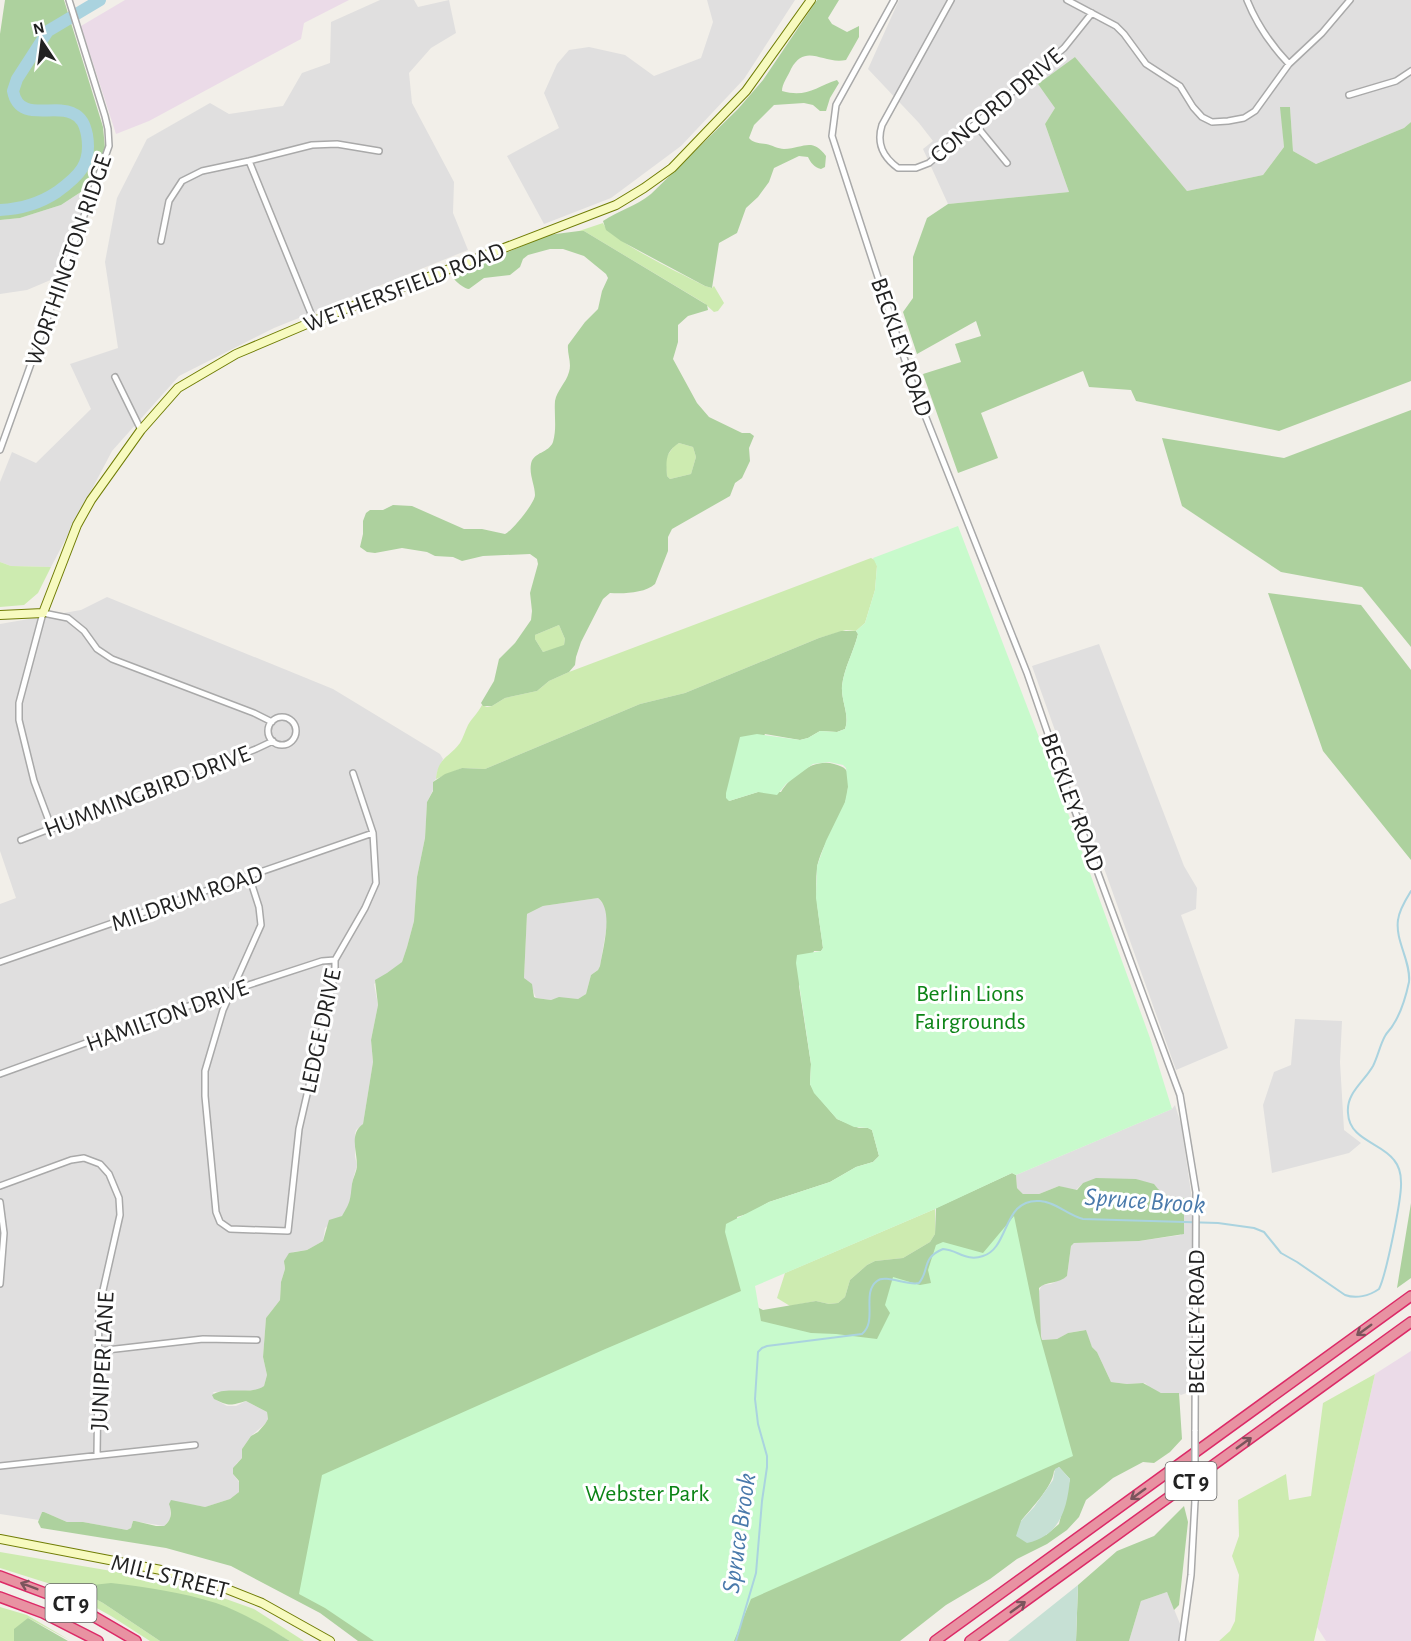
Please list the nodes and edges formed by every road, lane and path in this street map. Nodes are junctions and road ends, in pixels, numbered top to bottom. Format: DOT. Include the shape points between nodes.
graph roads {
  1 [pos="69,0"];
  2 [pos="800,0"];
  3 [pos="894,0"];
  4 [pos="951,0"];
  5 [pos="1067,0"];
  6 [pos="1248,0"];
  7 [pos="1350,0"];
  8 [pos="809,2"];
  9 [pos="1092,14"];
  10 [pos="1289,64"];
  11 [pos="1411,71"];
  12 [pos="1349,95"];
  13 [pos="975,124"];
  14 [pos="379,151"];
  15 [pos="249,161"];
  16 [pos="1007,163"];
  17 [pos="161,241"];
  18 [pos="314,321"];
  19 [pos="116,377"];
  20 [pos="141,430"];
  21 [pos="0,450"];
  22 [pos="43,613"];
  23 [pos="0,615"];
  24 [pos="272,722"];
  25 [pos="273,741"];
  26 [pos="353,773"];
  27 [pos="52,829"];
  28 [pos="373,833"];
  29 [pos="21,840"];
  30 [pos="249,876"];
  31 [pos="334,960"];
  32 [pos="0,962"];
  33 [pos="230,992"];
  34 [pos="0,1074"];
  35 [pos="0,1186"];
  36 [pos="0,1202"];
  37 [pos="0,1284"];
  38 [pos="1411,1296"];
  39 [pos="1411,1322"];
  40 [pos="257,1340"];
  41 [pos="98,1351"];
  42 [pos="195,1445"];
  43 [pos="97,1455"];
  44 [pos="0,1466"];
  45 [pos="0,1539"];
  46 [pos="0,1576"];
  47 [pos="0,1596"];
  48 [pos="99,1641"];
  49 [pos="136,1641"];
  50 [pos="330,1641"];
  51 [pos="935,1641"];
  52 [pos="970,1641"];
  53 [pos="1182,1641"];
  1 -- 21 [label="street, WORTHINGTON RIDGE" via="105,116 109,146"];
  2 -- 8 [label="street"];
  3 -- 53 [label="street, BECKLEY ROAD, bridge" via="836,105 832,136 913,385 1027,673 1180,1095 1196,1192 1195,1501"];
  4 -- 13 [label="street, CONCORD DRIVE" via="882,125 880,145 898,168 916,168 929,164"];
  5 -- 9 [label="street"];
  6 -- 10 [label="street" via="1254,19"];
  7 -- 10 [label="street"];
  8 -- 18 [label="street, WETHERSFIELD ROAD" via="746,91 672,168 644,188 616,206"];
  9 -- 10 [label="street" via="1116,26 1146,64 1180,86 1193,107 1212,122 1244,118 1255,111"];
  9 -- 13 [label="street, CONCORD DRIVE" via="1064,48"];
  11 -- 12 [label="street" via="1396,81"];
  13 -- 16 [label="street"];
  14 -- 15 [label="street" via="312,144"];
  15 -- 17 [label="street" via="202,171 182,181 169,201"];
  15 -- 18 [label="street"];
  18 -- 20 [label="street, WETHERSFIELD ROAD" via="236,354 178,388"];
  19 -- 20 [label="street"];
  20 -- 22 [label="street, WETHERSFIELD ROAD" via="91,500"];
  22 -- 23 [label="street, HUMMINGBIRD DRIVE"];
  22 -- 24 [label="street, HUMMINGBIRD DRIVE" via="68,618 84,631 97,650 112,659"];
  22 -- 27 [label="street" via="19,703 19,720 34,781"];
  24 -- 25 [label="street, HUMMINGBIRD DRIVE" via="268,732"];
  24 -- 25 [label="street, HUMMINGBIRD DRIVE" via="287,718 295,729 289,743 280,745"];
  25 -- 27 [label="street, HUMMINGBIRD DRIVE"];
  26 -- 28 [label="street, LEDGE DRIVE"];
  27 -- 29 [label="street, HUMMINGBIRD DRIVE"];
  28 -- 30 [label="street, MILDRUM ROAD"];
  28 -- 31 [label="street, LEDGE DRIVE" via="376,883"];
  30 -- 32 [label="street, MILDRUM ROAD"];
  30 -- 33 [label="street" via="261,925"];
  31 -- 33 [label="street, HAMILTON DRIVE"];
  31 -- 33 [label="street, LEDGE DRIVE" via="335,973 299,1129 288,1231 230,1229 220,1222 216,1212 205,1071"];
  33 -- 34 [label="street, HAMILTON DRIVE"];
  35 -- 41 [label="street, JUNIPER LANE" via="84,1158 100,1164 109,1174 120,1215 99,1308"];
  36 -- 37 [label="street" via="4,1233"];
  38 -- 51 [label="highway, CT 9, one-way"];
  52 -- 39 [label="highway, CT 9, one-way"];
  40 -- 41 [label="street" via="203,1339"];
  41 -- 43 [label="street, JUNIPER LANE"];
  42 -- 43 [label="street"];
  43 -- 44 [label="street"];
  45 -- 50 [label="street, MILL STREET" via="203,1580 269,1606"];
  49 -- 46 [label="highway, CT 9, one-way" via="81,1608"];
  47 -- 48 [label="highway, CT 9"];
}
